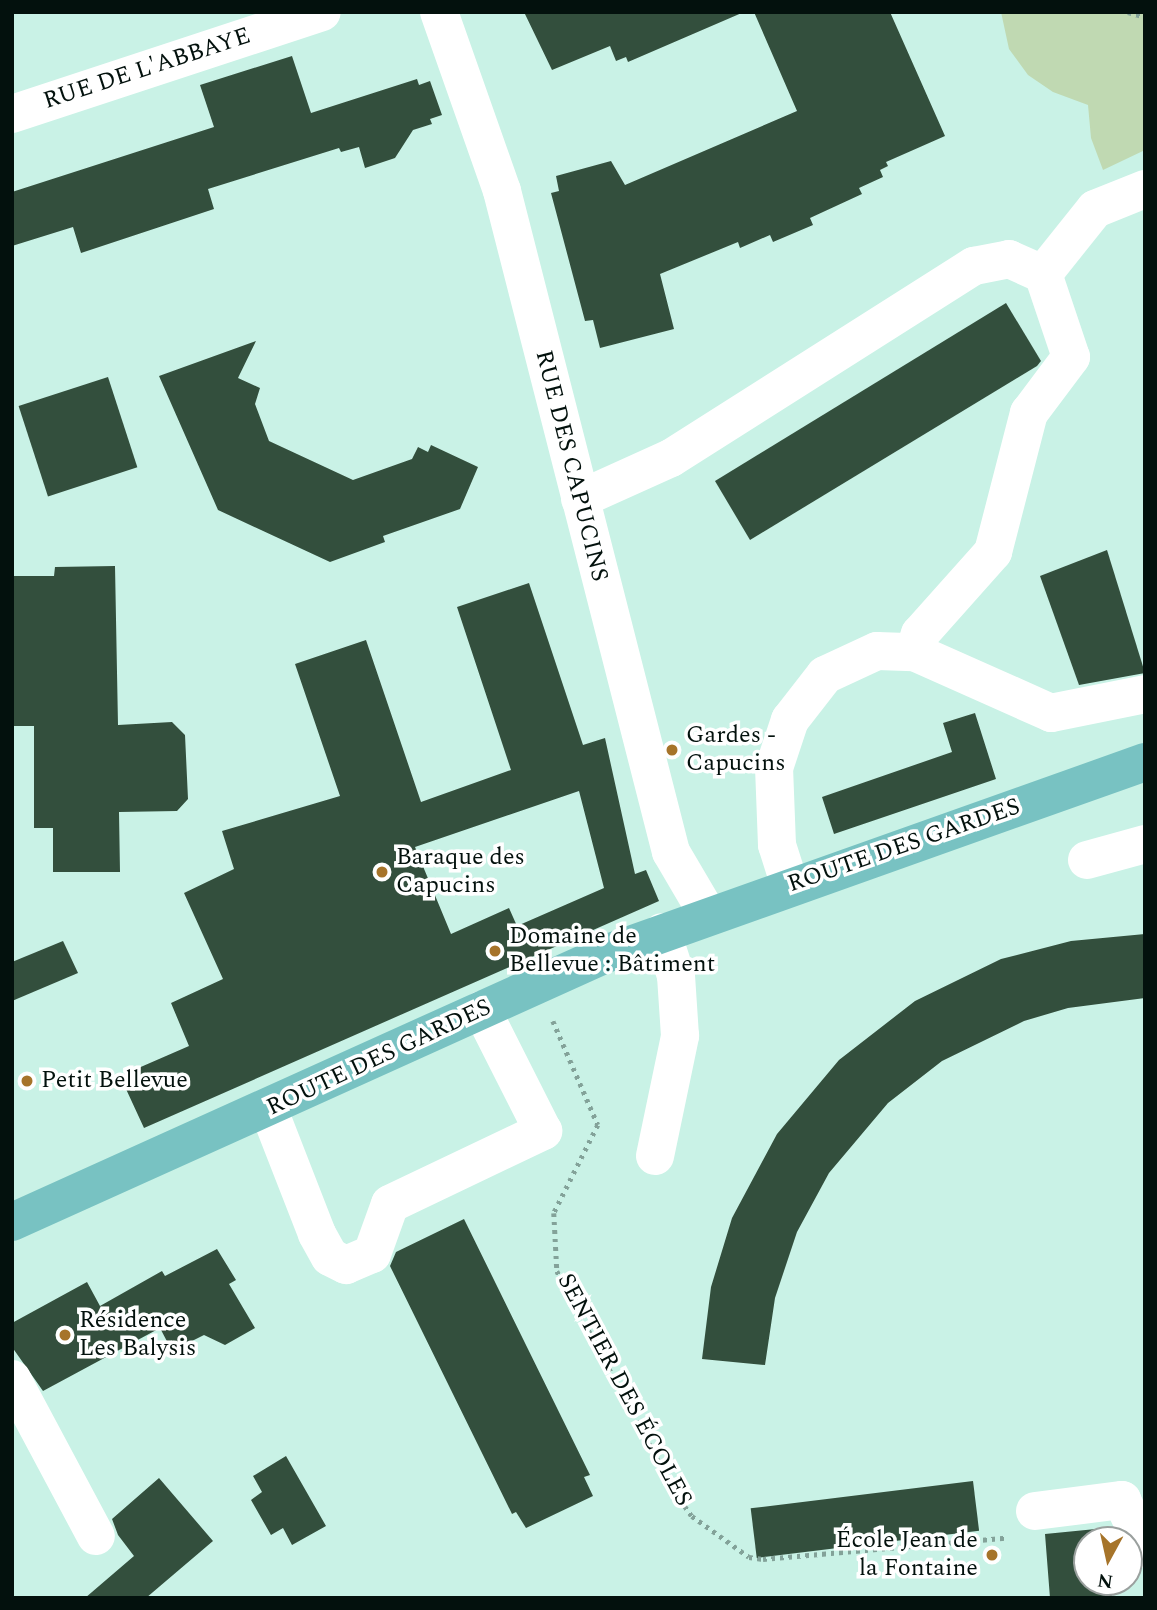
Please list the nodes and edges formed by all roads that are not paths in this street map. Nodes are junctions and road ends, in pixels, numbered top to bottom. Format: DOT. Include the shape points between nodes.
graph roads {
  1 [pos="322,12"];
  2 [pos="439,12"];
  3 [pos="12,114"];
  4 [pos="1145,189"];
  5 [pos="1043,274"];
  6 [pos="580,499"];
  7 [pos="914,652"];
  8 [pos="1145,694"];
  9 [pos="1145,762"];
  10 [pos="1145,844"];
  11 [pos="1087,860"];
  12 [pos="790,886"];
  13 [pos="708,915"];
  14 [pos="663,932"];
  15 [pos="482,1010"];
  16 [pos="268,1108"];
  17 [pos="654,1156"];
  18 [pos="12,1223"];
  19 [pos="12,1379"];
  20 [pos="1035,1511"];
  21 [pos="96,1536"];
  22 [pos="1145,1549"];
  1 -- 3 [label="street, RUE DE L'ABBAYE"];
  2 -- 6 [label="street, RUE DES CAPUCINS" via="502,191"];
  4 -- 5 [label="street" via="1095,209"];
  5 -- 6 [label="street" via="1009,259 974,266 671,458"];
  5 -- 7 [label="street" via="1071,357 1029,413 993,552 920,634"];
  6 -- 13 [label="street, RUE DES CAPUCINS" via="671,852"];
  7 -- 8 [label="street" via="1051,713"];
  7 -- 12 [label="street" via="877,651 825,675 790,720 774,768 777,845"];
  9 -- 12 [label="main road, ROUTE DES GARDES"];
  10 -- 11 [label="street"];
  12 -- 13 [label="main road, ROUTE DES GARDES"];
  13 -- 14 [label="main road, ROUTE DES GARDES"];
  14 -- 15 [label="main road, ROUTE DES GARDES"];
  14 -- 17 [label="street" via="676,976 680,1036"];
  15 -- 16 [label="main road, ROUTE DES GARDES"];
  15 -- 16 [label="street" via="543,1131 390,1204 372,1254 346,1265 331,1257 317,1234"];
  16 -- 18 [label="main road, ROUTE DES GARDES"];
  19 -- 21 [label="street"];
  20 -- 22 [label="street" via="1122,1500"];
}
